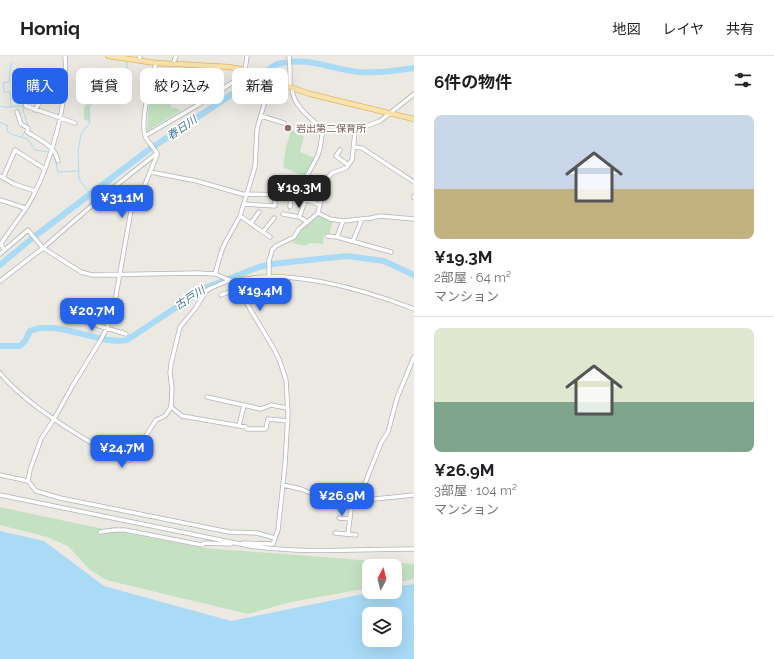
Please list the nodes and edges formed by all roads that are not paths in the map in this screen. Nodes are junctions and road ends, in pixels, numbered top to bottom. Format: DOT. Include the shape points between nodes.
graph roads {
  1 [pos="65,56"];
  2 [pos="108,56"];
  3 [pos="176,56"];
  4 [pos="247,56"];
  5 [pos="289,56"];
  6 [pos="123,57"];
  7 [pos="140,58"];
  8 [pos="156,63"];
  9 [pos="173,64"];
  10 [pos="234,68"];
  11 [pos="249,68"];
  12 [pos="232,82"];
  13 [pos="288,87"];
  14 [pos="291,88"];
  15 [pos="414,94"];
  16 [pos="25,104"];
  17 [pos="38,104"];
  18 [pos="264,104"];
  19 [pos="35,110"];
  20 [pos="17,112"];
  21 [pos="390,113"];
  22 [pos="261,116"];
  23 [pos="60,118"];
  24 [pos="414,119"];
  25 [pos="284,122"];
  26 [pos="75,123"];
  27 [pos="146,138"];
  28 [pos="354,146"];
  29 [pos="52,148"];
  30 [pos="340,150"];
  31 [pos="157,152"];
  32 [pos="58,161"];
  33 [pos="348,165"];
  34 [pos="45,169"];
  35 [pos="150,172"];
  36 [pos="2,177"];
  37 [pos="414,182"];
  38 [pos="309,186"];
  39 [pos="35,191"];
  40 [pos="293,194"];
  41 [pos="247,195"];
  42 [pos="275,195"];
  43 [pos="305,198"];
  44 [pos="0,200"];
  45 [pos="244,204"];
  46 [pos="320,205"];
  47 [pos="290,207"];
  48 [pos="25,208"];
  49 [pos="259,212"];
  50 [pos="318,213"];
  51 [pos="283,214"];
  52 [pos="240,216"];
  53 [pos="299,216"];
  54 [pos="274,218"];
  55 [pos="362,219"];
  56 [pos="414,219"];
  57 [pos="343,221"];
  58 [pos="308,222"];
  59 [pos="251,223"];
  60 [pos="263,232"];
  61 [pos="327,236"];
  62 [pos="270,237"];
  63 [pos="337,237"];
  64 [pos="353,241"];
  65 [pos="42,247"];
  66 [pos="4,250"];
  67 [pos="391,252"];
  68 [pos="0,254"];
  69 [pos="215,274"];
  70 [pos="119,275"];
  71 [pos="269,277"];
  72 [pos="0,281"];
  73 [pos="232,281"];
  74 [pos="237,289"];
  75 [pos="221,295"];
  76 [pos="414,308"];
  77 [pos="65,314"];
  78 [pos="107,328"];
  79 [pos="126,334"];
  80 [pos="414,356"];
  81 [pos="0,373"];
  82 [pos="207,397"];
  83 [pos="244,405"];
  84 [pos="171,407"];
  85 [pos="287,408"];
  86 [pos="54,419"];
  87 [pos="288,421"];
  88 [pos="240,426"];
  89 [pos="0,475"];
  90 [pos="28,481"];
  91 [pos="283,484"];
  92 [pos="0,495"];
  93 [pos="414,495"];
  94 [pos="358,501"];
  95 [pos="352,502"];
  96 [pos="339,518"];
  97 [pos="350,519"];
  98 [pos="100,532"];
  99 [pos="335,533"];
  100 [pos="348,534"];
  101 [pos="356,535"];
  102 [pos="275,538"];
  103 [pos="237,544"];
  104 [pos="414,550"];
  1 -- 23 [label="street" via="66,70"];
  2 -- 6 [label="main road"];
  3 -- 9 [label="street"];
  4 -- 11 [label="street"];
  5 -- 14 [label="street"];
  6 -- 7 [label="main road"];
  7 -- 8 [label="main road"];
  8 -- 9 [label="main road"];
  8 -- 27 [label="street" via="145,108"];
  9 -- 10 [label="main road"];
  12 -- 27 [label="street"];
  13 -- 14 [label="main road"];
  14 -- 21 [label="main road"];
  14 -- 40 [label="street" via="292,95 301,108 323,129 318,155"];
  15 -- 21 [label="street"];
  16 -- 19 [label="street"];
  17 -- 19 [label="street"];
  18 -- 22 [label="street"];
  19 -- 23 [label="street"];
  20 -- 29 [label="street" via="21,124 28,128 28,132"];
  21 -- 24 [label="main road"];
  21 -- 28 [label="street" via="380,121 355,132"];
  22 -- 25 [label="street"];
  22 -- 41 [label="street" via="257,129 256,167"];
  23 -- 26 [label="street"];
  23 -- 29 [label="street"];
  27 -- 31 [label="street"];
  28 -- 33 [label="street" via="352,160"];
  28 -- 37 [label="street" via="362,148"];
  29 -- 32 [label="street"];
  29 -- 34 [label="street"];
  30 -- 33 [label="street" via="336,156"];
  31 -- 35 [label="street"];
  31 -- 65 [label="street"];
  33 -- 46 [label="street" via="328,176"];
  34 -- 36 [label="street" via="15,150"];
  34 -- 39 [label="street"];
  35 -- 41 [label="street" via="197,181"];
  35 -- 70 [label="street" via="141,194 132,205"];
  36 -- 39 [label="street"];
  38 -- 43 [label="street"];
  39 -- 48 [label="street"];
  40 -- 42 [label="street"];
  40 -- 43 [label="street"];
  40 -- 47 [label="street"];
  41 -- 42 [label="street"];
  41 -- 45 [label="street"];
  42 -- 45 [label="street" via="274,206"];
  43 -- 46 [label="street"];
  43 -- 53 [label="street"];
  44 -- 48 [label="street"];
  45 -- 52 [label="street"];
  46 -- 50 [label="street"];
  48 -- 66 [label="street" via="1,244"];
  49 -- 59 [label="street"];
  50 -- 57 [label="street" via="330,219"];
  50 -- 58 [label="street"];
  51 -- 53 [label="street"];
  52 -- 59 [label="street"];
  52 -- 69 [label="street" via="224,244"];
  53 -- 58 [label="street"];
  54 -- 60 [label="street"];
  55 -- 56 [label="street" via="380,216"];
  55 -- 57 [label="street"];
  55 -- 64 [label="street"];
  57 -- 63 [label="street"];
  58 -- 71 [label="street" via="294,237 272,250"];
  59 -- 60 [label="street"];
  60 -- 62 [label="street"];
  61 -- 63 [label="street"];
  63 -- 64 [label="street"];
  64 -- 67 [label="street"];
  65 -- 66 [label="street" via="28,230"];
  65 -- 70 [label="street" via="81,272 92,275"];
  65 -- 72 [label="street"];
  66 -- 68 [label="street"];
  69 -- 70 [label="street"];
  69 -- 73 [label="street"];
  70 -- 78 [label="street"];
  71 -- 73 [label="street"];
  71 -- 76 [label="street" via="291,278 355,289"];
  73 -- 74 [label="street"];
  73 -- 84 [label="street" via="206,291 180,327 171,364"];
  74 -- 75 [label="street"];
  74 -- 85 [label="street" via="280,359 286,380"];
  77 -- 78 [label="street"];
  78 -- 79 [label="street"];
  78 -- 86 [label="street"];
  80 -- 94 [label="street" via="397,398 388,432"];
  81 -- 86 [label="street" via="18,391"];
  82 -- 83 [label="street"];
  83 -- 85 [label="street"];
  83 -- 88 [label="street"];
  84 -- 86 [label="street" via="165,416 156,420 127,462"];
  84 -- 88 [label="street" via="182,416"];
  85 -- 87 [label="street"];
  86 -- 90 [label="street" via="41,439"];
  87 -- 88 [label="street" via="268,419 265,429 247,429"];
  87 -- 91 [label="street"];
  89 -- 90 [label="street"];
  90 -- 102 [label="street" via="36,491 60,498 229,532 257,533"];
  91 -- 95 [label="street" via="335,503"];
  91 -- 102 [label="street"];
  92 -- 103 [label="street"];
  93 -- 94 [label="street"];
  94 -- 95 [label="street"];
  95 -- 97 [label="street"];
  96 -- 97 [label="street"];
  97 -- 100 [label="street"];
  98 -- 103 [label="street" via="125,530 202,546 204,543"];
  99 -- 100 [label="street"];
  100 -- 101 [label="street"];
  102 -- 103 [label="street" via="273,544"];
  103 -- 104 [label="street" via="292,551"];
}
